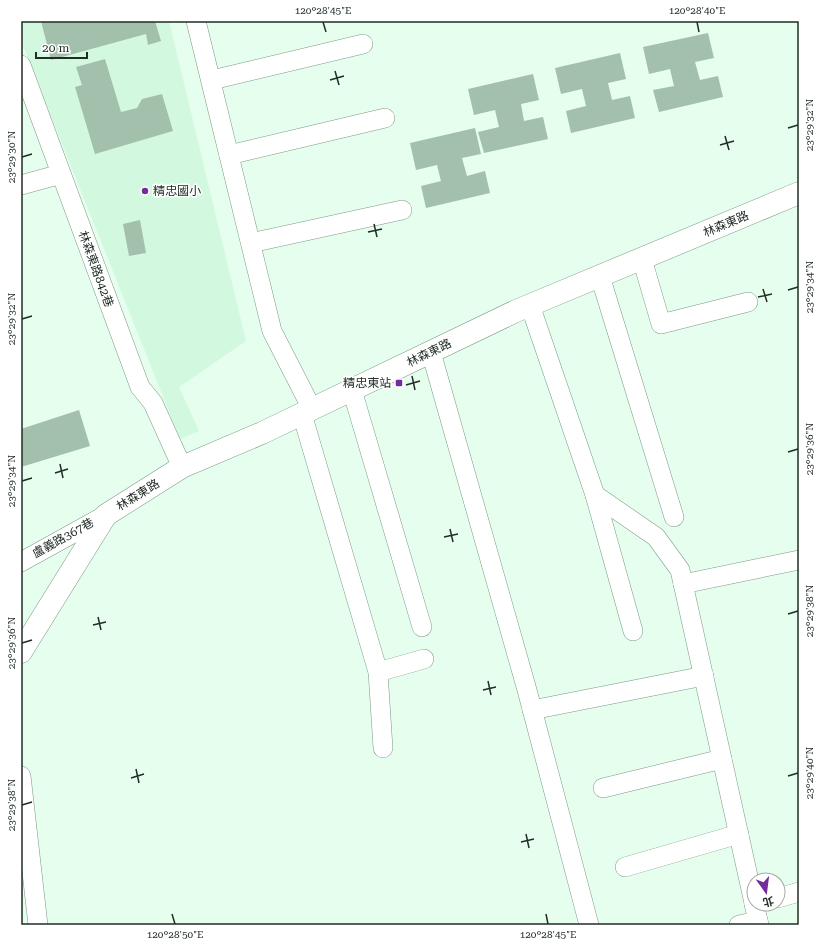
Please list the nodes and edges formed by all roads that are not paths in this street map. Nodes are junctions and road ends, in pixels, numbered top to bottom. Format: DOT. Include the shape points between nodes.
graph roads {
  1 [pos="196,21"];
  2 [pos="363,44"];
  3 [pos="21,64"];
  4 [pos="212,80"];
  5 [pos="26,92"];
  6 [pos="385,118"];
  7 [pos="229,155"];
  8 [pos="61,174"];
  9 [pos="21,185"];
  10 [pos="799,193"];
  11 [pos="402,210"];
  12 [pos="250,243"];
  13 [pos="642,259"];
  14 [pos="600,276"];
  15 [pos="748,302"];
  16 [pos="530,306"];
  17 [pos="431,352"];
  18 [pos="352,390"];
  19 [pos="307,412"];
  20 [pos="182,467"];
  21 [pos="595,496"];
  22 [pos="106,515"];
  23 [pos="674,517"];
  24 [pos="799,560"];
  25 [pos="21,562"];
  26 [pos="684,584"];
  27 [pos="422,627"];
  28 [pos="634,631"];
  29 [pos="21,652"];
  30 [pos="424,659"];
  31 [pos="378,672"];
  32 [pos="704,676"];
  33 [pos="532,710"];
  34 [pos="383,748"];
  35 [pos="722,759"];
  36 [pos="21,776"];
  37 [pos="603,788"];
  38 [pos="739,834"];
  39 [pos="625,867"];
  40 [pos="748,872"];
  41 [pos="799,892"];
  42 [pos="786,896"];
  43 [pos="754,912"];
  44 [pos="38,925"];
  45 [pos="589,925"];
  46 [pos="739,925"];
  1 -- 4 [label="street"];
  2 -- 4 [label="street"];
  3 -- 5 [label="street, 林森東路842巷"];
  4 -- 7 [label="street"];
  5 -- 8 [label="street, 林森東路842巷"];
  6 -- 7 [label="street"];
  7 -- 12 [label="street"];
  8 -- 9 [label="street"];
  8 -- 20 [label="street, 林森東路842巷" via="140,387 153,403"];
  10 -- 13 [label="main road, 林森東路"];
  11 -- 12 [label="street"];
  12 -- 19 [label="street" via="272,331"];
  13 -- 14 [label="main road, 林森東路"];
  13 -- 15 [label="street" via="661,324"];
  14 -- 16 [label="main road, 林森東路"];
  14 -- 23 [label="street"];
  16 -- 17 [label="main road, 林森東路"];
  16 -- 21 [label="street"];
  17 -- 18 [label="main road, 林森東路"];
  17 -- 33 [label="street"];
  18 -- 19 [label="main road, 林森東路"];
  18 -- 27 [label="street"];
  19 -- 20 [label="main road, 林森東路"];
  19 -- 31 [label="street"];
  20 -- 22 [label="main road, 林森東路"];
  21 -- 26 [label="street" via="656,536 680,570"];
  21 -- 28 [label="street"];
  22 -- 25 [label="street, 盧義路367巷"];
  22 -- 29 [label="main road, 林森東路"];
  24 -- 26 [label="street"];
  26 -- 32 [label="street"];
  30 -- 31 [label="street"];
  31 -- 34 [label="street"];
  32 -- 33 [label="street"];
  32 -- 35 [label="street"];
  33 -- 45 [label="street"];
  35 -- 37 [label="street"];
  35 -- 38 [label="street"];
  36 -- 44 [label="street"];
  38 -- 39 [label="street"];
  38 -- 40 [label="street"];
  41 -- 42 [label="street"];
  43 -- 46 [label="street"];
}
